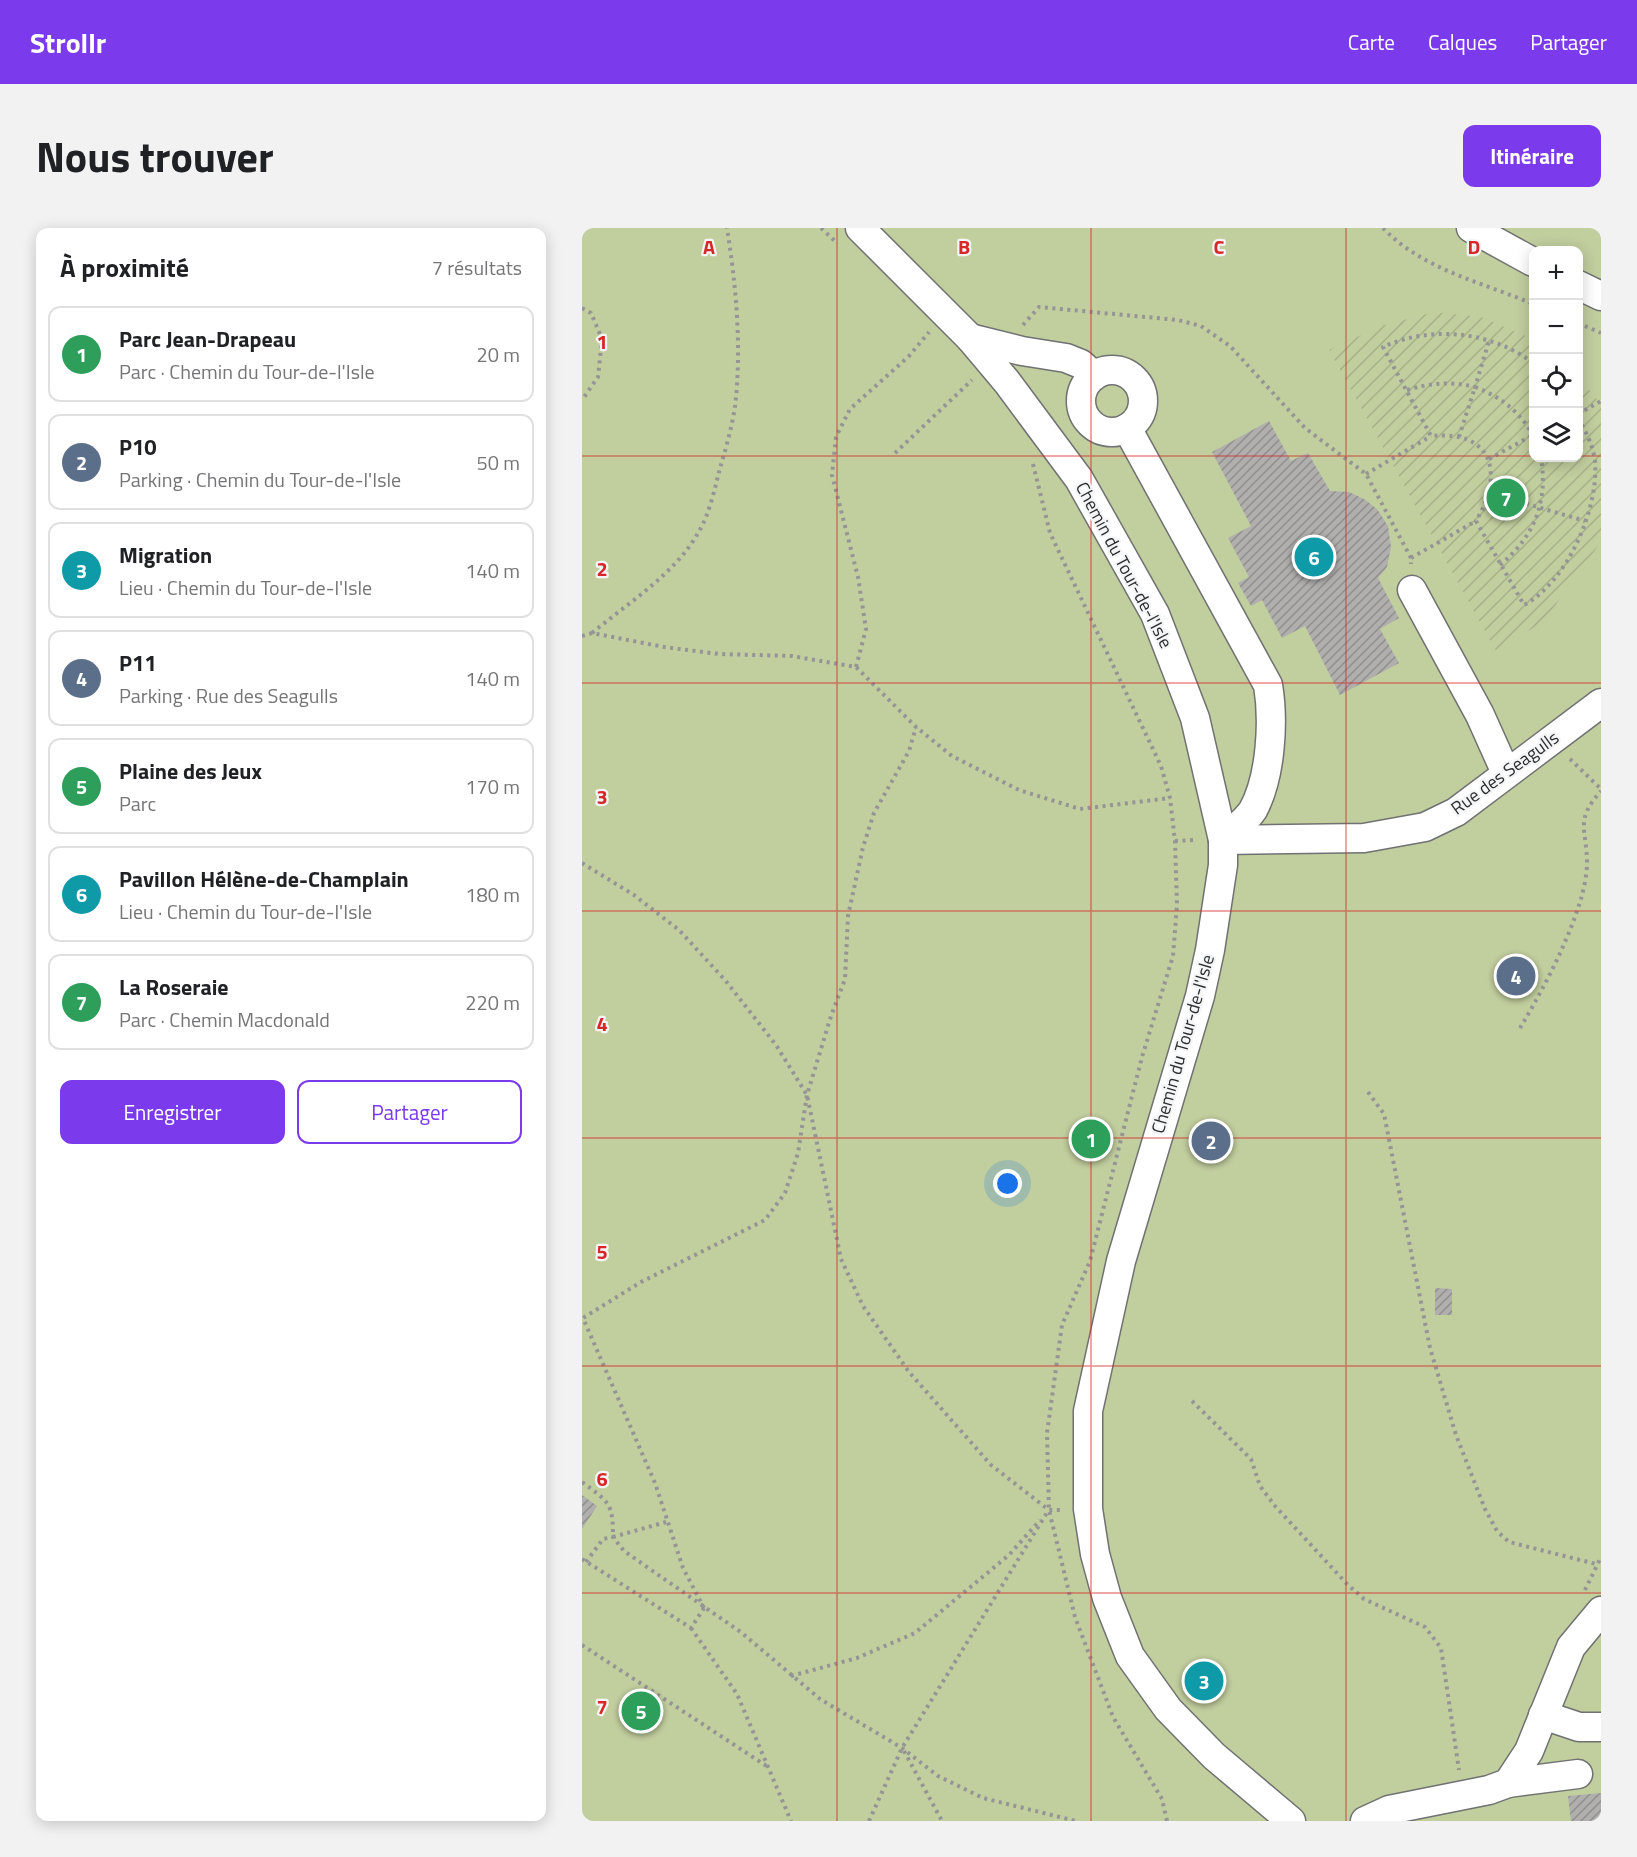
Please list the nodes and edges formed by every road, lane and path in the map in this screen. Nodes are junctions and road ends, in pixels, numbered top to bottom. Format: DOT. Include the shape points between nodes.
graph roads {
  1 [pos="727,228"];
  2 [pos="821,228"];
  3 [pos="1383,228"];
  4 [pos="1471,228"];
  5 [pos="849,236"];
  6 [pos="1529,260"];
  7 [pos="1583,287"];
  8 [pos="1601,296"];
  9 [pos="1529,302"];
  10 [pos="582,308"];
  11 [pos="920,325"];
  12 [pos="1583,325"];
  13 [pos="929,332"];
  14 [pos="1016,332"];
  15 [pos="1601,333"];
  16 [pos="970,338"];
  17 [pos="936,340"];
  18 [pos="1489,341"];
  19 [pos="1529,360"];
  20 [pos="966,371"];
  21 [pos="980,373"];
  22 [pos="1094,376"];
  23 [pos="973,379"];
  24 [pos="980,387"];
  25 [pos="1475,387"];
  26 [pos="1407,390"];
  27 [pos="582,400"];
  28 [pos="1601,401"];
  29 [pos="1583,413"];
  30 [pos="1583,427"];
  31 [pos="1127,428"];
  32 [pos="1529,428"];
  33 [pos="1431,436"];
  34 [pos="1459,437"];
  35 [pos="1529,437"];
  36 [pos="895,453"];
  37 [pos="1031,459"];
  38 [pos="1489,459"];
  39 [pos="1541,462"];
  40 [pos="1366,474"];
  41 [pos="1490,493"];
  42 [pos="1541,508"];
  43 [pos="1585,520"];
  44 [pos="1476,521"];
  45 [pos="1500,564"];
  46 [pos="1412,590"];
  47 [pos="591,633"];
  48 [pos="582,636"];
  49 [pos="856,667"];
  50 [pos="1601,703"];
  51 [pos="916,727"];
  52 [pos="1567,756"];
  53 [pos="1506,772"];
  54 [pos="1601,790"];
  55 [pos="1170,798"];
  56 [pos="1214,840"];
  57 [pos="582,863"];
  58 [pos="1520,1028"];
  59 [pos="1368,1092"];
  60 [pos="807,1095"];
  61 [pos="582,1316"];
  62 [pos="1192,1401"];
  63 [pos="582,1482"];
  64 [pos="1049,1510"];
  65 [pos="666,1522"];
  66 [pos="613,1537"];
  67 [pos="584,1560"];
  68 [pos="1596,1564"];
  69 [pos="704,1608"];
  70 [pos="1601,1611"];
  71 [pos="691,1628"];
  72 [pos="582,1645"];
  73 [pos="791,1676"];
  74 [pos="1543,1715"];
  75 [pos="1601,1727"];
  76 [pos="902,1748"];
  77 [pos="768,1767"];
  78 [pos="1578,1774"];
  79 [pos="1508,1783"];
  80 [pos="1462,1795"];
  81 [pos="791,1821"];
  82 [pos="869,1821"];
  83 [pos="942,1821"];
  84 [pos="1076,1821"];
  85 [pos="1291,1821"];
  86 [pos="1365,1821"];
  1 -- 47 [label="path" via="734,289 735,407 712,498 699,533 678,559"];
  2 -- 5 [label="path"];
  3 -- 9 [label="path" via="1437,267"];
  4 -- 6 [label="street"];
  5 -- 16 [label="street, Chemin du Tour-de-l'Isle"];
  7 -- 8 [label="street"];
  10 -- 27 [label="path" via="591,313 602,339 598,377"];
  11 -- 13 [label="path"];
  12 -- 15 [label="path"];
  13 -- 17 [label="path"];
  13 -- 49 [label="path" via="909,356 850,409 836,437 832,475 858,577 866,629"];
  14 -- 40 [label="path" via="1039,307 1144,316 1200,326 1230,346 1305,428"];
  16 -- 22 [label="street" via="1066,358 1081,364"];
  16 -- 56 [label="street, Chemin du Tour-de-l'Isle" via="1079,479 1155,614 1195,718"];
  18 -- 19 [label="path"];
  18 -- 25 [label="path"];
  18 -- 26 [label="path" via="1442,333 1403,338 1383,347"];
  20 -- 23 [label="path"];
  21 -- 23 [label="path"];
  22 -- 31 [label="street" via="1082,393 1089,422 1107,432"];
  22 -- 31 [label="street" via="1112,370 1123,372 1138,384 1143,404 1135,422"];
  23 -- 24 [label="path"];
  23 -- 36 [label="path"];
  25 -- 26 [label="path" via="1441,383"];
  25 -- 32 [label="path" via="1495,395 1523,418"];
  25 -- 34 [label="path"];
  26 -- 33 [label="path"];
  28 -- 29 [label="path"];
  30 -- 43 [label="path" via="1595,462"];
  31 -- 56 [label="street" via="1268,685 1271,744 1252,810"];
  33 -- 34 [label="path"];
  33 -- 40 [label="path"];
  34 -- 38 [label="path" via="1475,443"];
  35 -- 38 [label="path"];
  37 -- 55 [label="path" via="1050,533 1161,766"];
  38 -- 41 [label="path"];
  39 -- 42 [label="path"];
  40 -- 44 [label="path" via="1411,558"];
  41 -- 42 [label="path"];
  41 -- 44 [label="path"];
  42 -- 43 [label="path"];
  42 -- 45 [label="path" via="1527,537"];
  43 -- 45 [label="path" via="1562,568 1549,586 1524,605"];
  44 -- 45 [label="path"];
  46 -- 53 [label="street" via="1480,715"];
  47 -- 48 [label="path"];
  47 -- 49 [label="path" via="718,654 792,656"];
  49 -- 51 [label="path"];
  50 -- 53 [label="street, Rue des Seagulls"];
  51 -- 55 [label="path" via="952,756 1019,790 1080,809"];
  51 -- 60 [label="path" via="909,751 874,813 863,847 849,916 845,979"];
  52 -- 54 [label="path"];
  53 -- 56 [label="street, Rue des Seagulls" via="1456,812 1425,827 1328,840"];
  54 -- 58 [label="path" via="1583,816 1587,863 1581,899 1541,994"];
  55 -- 56 [label="path" via="1175,841"];
  56 -- 85 [label="street, Chemin du Tour-de-l'Isle" via="1223,865 1200,996 1121,1261 1088,1411 1088,1509 1107,1598 1130,1656 1168,1709 1214,1756"];
  57 -- 60 [label="path" via="634,895 679,930 776,1045"];
  59 -- 68 [label="path" via="1384,1114 1442,1393 1485,1509 1497,1531 1509,1542"];
  60 -- 61 [label="path" via="798,1153 785,1193 765,1220"];
  60 -- 64 [label="path" via="840,1258 863,1306 909,1372 991,1465"];
  61 -- 65 [label="path" via="655,1483"];
  62 -- 80 [label="path" via="1251,1459 1260,1486 1275,1506 1347,1584 1364,1599 1425,1628 1441,1648"];
  63 -- 66 [label="path" via="613,1509"];
  64 -- 73 [label="path" via="1009,1555 915,1633 857,1658"];
  64 -- 76 [label="path"];
  65 -- 66 [label="path"];
  65 -- 69 [label="path" via="682,1568"];
  66 -- 67 [label="path" via="603,1539"];
  66 -- 69 [label="path" via="624,1551"];
  67 -- 71 [label="path"];
  69 -- 71 [label="path"];
  69 -- 73 [label="path" via="742,1633"];
  70 -- 74 [label="street" via="1570,1647"];
  71 -- 77 [label="path" via="737,1694"];
  72 -- 77 [label="path"];
  73 -- 76 [label="path" via="820,1699"];
  74 -- 75 [label="street" via="1579,1727"];
  74 -- 79 [label="street" via="1529,1751"];
  76 -- 82 [label="path"];
  76 -- 83 [label="path"];
  76 -- 84 [label="path" via="938,1776 983,1798"];
  77 -- 81 [label="path"];
  78 -- 79 [label="street"];
  79 -- 80 [label="street"];
  80 -- 86 [label="street" via="1389,1810"];
}
